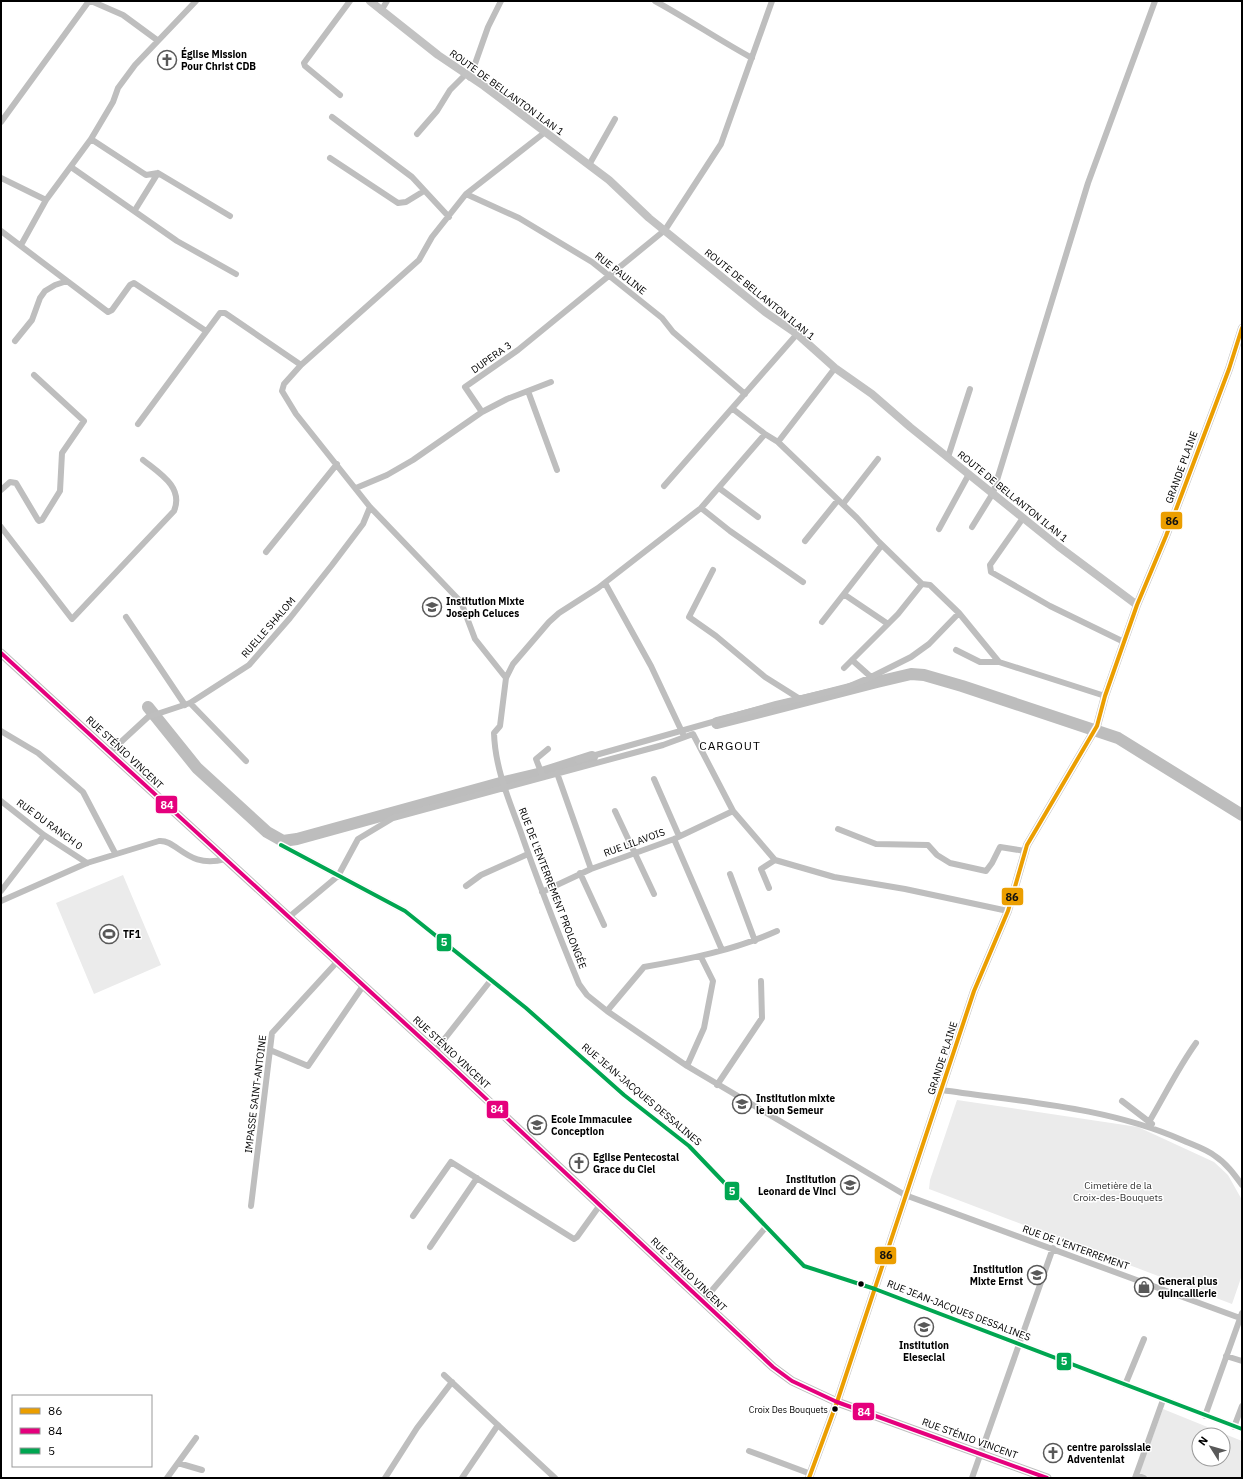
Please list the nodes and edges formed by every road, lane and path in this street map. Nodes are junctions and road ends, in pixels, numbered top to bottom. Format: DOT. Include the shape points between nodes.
graph roads {
  1 [pos="90,1"];
  2 [pos="196,1"];
  3 [pos="350,1"];
  4 [pos="370,1"];
  5 [pos="387,1"];
  6 [pos="501,1"];
  7 [pos="655,1"];
  8 [pos="772,1"];
  9 [pos="1155,1"];
  10 [pos="381,11"];
  11 [pos="158,40"];
  12 [pos="752,58"];
  13 [pos="467,76"];
  14 [pos="340,94"];
  15 [pos="332,117"];
  16 [pos="616,119"];
  17 [pos="1,122"];
  18 [pos="544,133"];
  19 [pos="417,134"];
  20 [pos="91,139"];
  21 [pos="330,158"];
  22 [pos="589,165"];
  23 [pos="71,167"];
  24 [pos="158,173"];
  25 [pos="1,178"];
  26 [pos="424,191"];
  27 [pos="466,194"];
  28 [pos="46,200"];
  29 [pos="135,210"];
  30 [pos="230,216"];
  31 [pos="449,217"];
  32 [pos="665,230"];
  33 [pos="1,232"];
  34 [pos="21,245"];
  35 [pos="236,274"];
  36 [pos="610,276"];
  37 [pos="67,281"];
  38 [pos="1242,328"];
  39 [pos="206,331"];
  40 [pos="797,334"];
  41 [pos="15,341"];
  42 [pos="300,365"];
  43 [pos="835,368"];
  44 [pos="34,375"];
  45 [pos="551,382"];
  46 [pos="970,389"];
  47 [pos="528,391"];
  48 [pos="745,394"];
  49 [pos="733,409"];
  50 [pos="482,412"];
  51 [pos="138,424"];
  52 [pos="765,434"];
  53 [pos="778,442"];
  54 [pos="948,457"];
  55 [pos="878,459"];
  56 [pos="143,460"];
  57 [pos="337,464"];
  58 [pos="557,470"];
  59 [pos="969,474"];
  60 [pos="664,486"];
  61 [pos="356,488"];
  62 [pos="719,488"];
  63 [pos="1,490"];
  64 [pos="993,493"];
  65 [pos="841,502"];
  66 [pos="370,507"];
  67 [pos="701,508"];
  68 [pos="758,517"];
  69 [pos="1023,518"];
  70 [pos="1,527"];
  71 [pos="972,528"];
  72 [pos="939,529"];
  73 [pos="806,541"];
  74 [pos="882,545"];
  75 [pos="266,552"];
  76 [pos="713,570"];
  77 [pos="803,582"];
  78 [pos="605,583"];
  79 [pos="922,584"];
  80 [pos="844,595"];
  81 [pos="1137,605"];
  82 [pos="959,614"];
  83 [pos="126,617"];
  84 [pos="822,622"];
  85 [pos="888,624"];
  86 [pos="1124,642"];
  87 [pos="956,650"];
  88 [pos="1,653"];
  89 [pos="852,660"];
  90 [pos="999,662"];
  91 [pos="844,668"];
  92 [pos="871,677"];
  93 [pos="506,678"];
  94 [pos="1106,696"];
  95 [pos="800,699"];
  96 [pos="188,704"];
  97 [pos="1,731"];
  98 [pos="683,735"];
  99 [pos="661,738"];
  100 [pos="663,745"];
  101 [pos="548,749"];
  102 [pos="109,753"];
  103 [pos="578,760"];
  104 [pos="246,761"];
  105 [pos="557,774"];
  106 [pos="542,775"];
  107 [pos="654,779"];
  108 [pos="503,784"];
  109 [pos="1,801"];
  110 [pos="615,811"];
  111 [pos="733,811"];
  112 [pos="838,829"];
  113 [pos="44,835"];
  114 [pos="677,837"];
  115 [pos="281,845"];
  116 [pos="1025,851"];
  117 [pos="634,852"];
  118 [pos="115,853"];
  119 [pos="528,854"];
  120 [pos="225,859"];
  121 [pos="775,860"];
  122 [pos="87,863"];
  123 [pos="591,868"];
  124 [pos="580,874"];
  125 [pos="730,874"];
  126 [pos="338,876"];
  127 [pos="466,886"];
  128 [pos="769,888"];
  129 [pos="1,891"];
  130 [pos="542,892"];
  131 [pos="654,894"];
  132 [pos="1,901"];
  133 [pos="1008,911"];
  134 [pos="289,917"];
  135 [pos="604,925"];
  136 [pos="777,931"];
  137 [pos="755,941"];
  138 [pos="722,950"];
  139 [pos="701,957"];
  140 [pos="337,962"];
  141 [pos="491,980"];
  142 [pos="761,981"];
  143 [pos="363,986"];
  144 [pos="606,1011"];
  145 [pos="1196,1043"];
  146 [pos="270,1050"];
  147 [pos="435,1051"];
  148 [pos="687,1066"];
  149 [pos="717,1085"];
  150 [pos="942,1090"];
  151 [pos="1122,1101"];
  152 [pos="1149,1122"];
  153 [pos="1161,1131"];
  154 [pos="477,1178"];
  155 [pos="1242,1184"];
  156 [pos="905,1195"];
  157 [pos="600,1205"];
  158 [pos="251,1206"];
  159 [pos="413,1216"];
  160 [pos="766,1227"];
  161 [pos="430,1248"];
  162 [pos="1053,1248"];
  163 [pos="875,1290"];
  164 [pos="702,1302"];
  165 [pos="1241,1315"];
  166 [pos="1144,1339"];
  167 [pos="1020,1344"];
  168 [pos="1226,1356"];
  169 [pos="1242,1361"];
  170 [pos="444,1375"];
  171 [pos="452,1382"];
  172 [pos="1125,1385"];
  173 [pos="1163,1400"];
  174 [pos="838,1402"];
  175 [pos="1242,1406"];
  176 [pos="1205,1416"];
  177 [pos="498,1425"];
  178 [pos="1234,1426"];
  179 [pos="1242,1429"];
  180 [pos="196,1438"];
  181 [pos="749,1452"];
  182 [pos="981,1453"];
  183 [pos="178,1463"];
  184 [pos="202,1470"];
  185 [pos="810,1476"];
  186 [pos="1136,1477"];
  187 [pos="167,1478"];
  188 [pos="385,1478"];
  189 [pos="462,1478"];
  190 [pos="555,1478"];
  191 [pos="972,1478"];
  192 [pos="1047,1478"];
  193 [pos="1144,1478"];
  1 -- 11 [label="street" via="123,15"];
  1 -- 17 [label="street"];
  2 -- 11 [label="street"];
  3 -- 14 [label="street" via="304,62 305,66"];
  4 -- 10 [label="street, ROUTE DE BELLANTON ILAN 1"];
  5 -- 10 [label="street"];
  6 -- 13 [label="street"];
  7 -- 12 [label="street"];
  8 -- 12 [label="street, DUPERA 3"];
  9 -- 64 [label="street" via="1088,183"];
  10 -- 13 [label="street, ROUTE DE BELLANTON ILAN 1"];
  11 -- 20 [label="street" via="118,88 113,102"];
  12 -- 32 [label="street, DUPERA 3" via="721,144"];
  13 -- 18 [label="street, ROUTE DE BELLANTON ILAN 1" via="484,86"];
  13 -- 19 [label="street" via="450,90 437,111"];
  15 -- 26 [label="street" via="412,177"];
  16 -- 22 [label="street"];
  18 -- 22 [label="street, ROUTE DE BELLANTON ILAN 1"];
  18 -- 27 [label="street"];
  20 -- 23 [label="street"];
  20 -- 24 [label="street" via="146,175"];
  21 -- 26 [label="street" via="398,203 406,202"];
  22 -- 32 [label="street, ROUTE DE BELLANTON ILAN 1"];
  23 -- 28 [label="street"];
  23 -- 29 [label="street"];
  24 -- 29 [label="street"];
  24 -- 30 [label="street"];
  25 -- 28 [label="street"];
  26 -- 31 [label="street"];
  27 -- 31 [label="street"];
  27 -- 36 [label="street, RUE PAULINE" via="546,233"];
  28 -- 34 [label="street"];
  29 -- 35 [label="street" via="178,241"];
  31 -- 42 [label="street" via="432,237 419,260"];
  32 -- 36 [label="street, DUPERA 3"];
  32 -- 40 [label="street, ROUTE DE BELLANTON ILAN 1" via="765,312"];
  33 -- 34 [label="street"];
  34 -- 37 [label="street"];
  36 -- 48 [label="street, RUE PAULINE" via="662,318 673,332"];
  36 -- 50 [label="street, DUPERA 3" via="518,350 465,386"];
  37 -- 39 [label="street" via="108,312 134,283"];
  37 -- 41 [label="street" via="45,291 32,320"];
  38 -- 81 [label="street, GRANDE PLAINE" via="1163,545"];
  39 -- 42 [label="street" via="220,313 225,313"];
  39 -- 51 [label="street"];
  40 -- 43 [label="street, ROUTE DE BELLANTON ILAN 1"];
  40 -- 48 [label="street"];
  42 -- 57 [label="street" via="282,390 296,414"];
  43 -- 53 [label="street"];
  43 -- 54 [label="street, ROUTE DE BELLANTON ILAN 1" via="872,394"];
  44 -- 63 [label="street" via="84,421 62,452 60,491 42,520 38,520 16,483 10,482"];
  45 -- 47 [label="street"];
  46 -- 54 [label="street"];
  47 -- 50 [label="street"];
  47 -- 58 [label="street"];
  48 -- 49 [label="street"];
  49 -- 52 [label="street"];
  49 -- 60 [label="street"];
  50 -- 61 [label="street" via="413,460"];
  52 -- 53 [label="street"];
  52 -- 62 [label="street, RUE DE L'ENTERREMENT PROLONGÉE"];
  53 -- 65 [label="street"];
  54 -- 59 [label="street, ROUTE DE BELLANTON ILAN 1"];
  55 -- 65 [label="street"];
  56 -- 70 [label="street" via="170,482 177,498 174,511 72,619"];
  57 -- 61 [label="street"];
  57 -- 75 [label="street"];
  59 -- 64 [label="street, ROUTE DE BELLANTON ILAN 1"];
  59 -- 72 [label="street"];
  61 -- 66 [label="street"];
  62 -- 67 [label="street, RUE DE L'ENTERREMENT PROLONGÉE"];
  62 -- 68 [label="street"];
  64 -- 69 [label="street, ROUTE DE BELLANTON ILAN 1"];
  64 -- 71 [label="street"];
  65 -- 73 [label="street"];
  65 -- 74 [label="street"];
  66 -- 93 [label="street" via="461,602 475,640"];
  66 -- 96 [label="street, RUELLE SHALOM" via="363,524 332,565 249,665"];
  67 -- 77 [label="street"];
  67 -- 78 [label="street, RUE DE L'ENTERREMENT PROLONGÉE"];
  69 -- 81 [label="street, ROUTE DE BELLANTON ILAN 1"];
  69 -- 86 [label="street" via="990,565 991,572 1050,606"];
  74 -- 79 [label="street"];
  74 -- 80 [label="street"];
  76 -- 95 [label="street" via="689,617 765,677"];
  78 -- 93 [label="street, RUE DE L'ENTERREMENT PROLONGÉE" via="549,622 513,664"];
  78 -- 98 [label="street" via="650,666"];
  79 -- 82 [label="street" via="930,585"];
  79 -- 85 [label="street"];
  80 -- 84 [label="street"];
  80 -- 85 [label="street"];
  81 -- 86 [label="street, GRANDE PLAINE"];
  82 -- 90 [label="street"];
  82 -- 92 [label="street" via="929,644 911,657"];
  83 -- 96 [label="street"];
  85 -- 89 [label="street"];
  86 -- 94 [label="street, GRANDE PLAINE"];
  87 -- 90 [label="street" via="980,662"];
  88 -- 102 [label="main road, RUE STÉNIO VINCENT"];
  89 -- 91 [label="street"];
  89 -- 92 [label="street"];
  90 -- 94 [label="street"];
  92 -- 95 [label="street" via="845,688"];
  93 -- 108 [label="street, RUE DE L'ENTERREMENT PROLONGÉE" via="500,726 494,733 495,754"];
  94 -- 116 [label="street, GRANDE PLAINE" via="1095,730"];
  95 -- 98 [label="street"];
  96 -- 102 [label="street, RUELLE SHALOM" via="148,717"];
  96 -- 104 [label="street"];
  97 -- 118 [label="street" via="38,753 83,792"];
  98 -- 99 [label="street"];
  98 -- 100 [label="street"];
  98 -- 111 [label="street" via="693,734"];
  99 -- 100 [label="street"];
  99 -- 103 [label="street"];
  100 -- 105 [label="street"];
  101 -- 106 [label="street" via="536,759"];
  102 -- 120 [label="main road, RUE STÉNIO VINCENT"];
  105 -- 106 [label="street"];
  105 -- 123 [label="street"];
  106 -- 108 [label="street"];
  107 -- 114 [label="street"];
  108 -- 119 [label="street, RUE DE L'ENTERREMENT PROLONGÉE"];
  108 -- 126 [label="street" via="394,818 358,839"];
  109 -- 113 [label="street, RUE DU RANCH 0"];
  110 -- 117 [label="street"];
  111 -- 114 [label="street, RUE LILAVOIS"];
  111 -- 121 [label="street"];
  112 -- 116 [label="street" via="876,844 928,845 936,855 950,863 986,871 1000,847"];
  113 -- 122 [label="street, RUE DU RANCH 0"];
  113 -- 129 [label="street"];
  114 -- 117 [label="street, RUE LILAVOIS"];
  114 -- 138 [label="street"];
  115 -- 126 [label="street, RUE JEAN-JACQUES DESSALINES"];
  116 -- 133 [label="street, GRANDE PLAINE"];
  117 -- 123 [label="street, RUE LILAVOIS"];
  117 -- 131 [label="street"];
  118 -- 120 [label="street" via="163,841 200,861"];
  118 -- 122 [label="street"];
  119 -- 127 [label="street" via="482,875"];
  119 -- 130 [label="street, RUE DE L'ENTERREMENT PROLONGÉE"];
  120 -- 134 [label="main road, RUE STÉNIO VINCENT"];
  121 -- 128 [label="street" via="761,869"];
  121 -- 133 [label="street" via="834,877"];
  122 -- 132 [label="street"];
  123 -- 124 [label="street, RUE LILAVOIS"];
  124 -- 130 [label="street, RUE LILAVOIS"];
  124 -- 135 [label="street"];
  125 -- 137 [label="street"];
  126 -- 134 [label="street"];
  126 -- 141 [label="street, RUE JEAN-JACQUES DESSALINES" via="405,911"];
  130 -- 144 [label="street, RUE DE L'ENTERREMENT PROLONGÉE" via="579,984 587,995"];
  133 -- 150 [label="street, GRANDE PLAINE" via="974,991"];
  134 -- 140 [label="main road, RUE STÉNIO VINCENT"];
  136 -- 137 [label="street"];
  137 -- 138 [label="street"];
  138 -- 139 [label="street"];
  139 -- 144 [label="street" via="644,967"];
  139 -- 148 [label="street" via="713,981 704,1028"];
  140 -- 143 [label="main road, RUE STÉNIO VINCENT"];
  140 -- 146 [label="street, IMPASSE SAINT-ANTOINE" via="272,1033"];
  141 -- 147 [label="street"];
  141 -- 160 [label="street, RUE JEAN-JACQUES DESSALINES" via="624,1095 689,1146"];
  142 -- 149 [label="street" via="762,1018"];
  143 -- 146 [label="street" via="308,1066"];
  143 -- 147 [label="main road, RUE STÉNIO VINCENT"];
  144 -- 148 [label="street, RUE DE L'ENTERREMENT PROLONGÉE"];
  145 -- 152 [label="street" via="1181,1063"];
  146 -- 158 [label="street, IMPASSE SAINT-ANTOINE"];
  147 -- 157 [label="main road, RUE STÉNIO VINCENT"];
  148 -- 149 [label="street, RUE DE L'ENTERREMENT PROLONGÉE"];
  149 -- 156 [label="street, RUE DE L'ENTERREMENT PROLONGÉE"];
  150 -- 153 [label="street" via="1120,1118"];
  150 -- 156 [label="street, GRANDE PLAINE"];
  151 -- 152 [label="street"];
  152 -- 153 [label="street"];
  153 -- 155 [label="street" via="1214,1155"];
  154 -- 157 [label="street" via="574,1239"];
  154 -- 159 [label="street" via="450,1162"];
  154 -- 161 [label="street"];
  156 -- 162 [label="street, RUE DE L'ENTERREMENT"];
  156 -- 163 [label="street, GRANDE PLAINE"];
  157 -- 164 [label="main road, RUE STÉNIO VINCENT"];
  160 -- 163 [label="street, RUE JEAN-JACQUES DESSALINES" via="804,1266"];
  160 -- 164 [label="street"];
  162 -- 165 [label="street, RUE DE L'ENTERREMENT"];
  162 -- 167 [label="street"];
  163 -- 167 [label="street, RUE JEAN-JACQUES DESSALINES"];
  163 -- 174 [label="street, GRANDE PLAINE"];
  164 -- 174 [label="main road, RUE STÉNIO VINCENT" via="773,1367 792,1381"];
  165 -- 168 [label="street, RUE DE L'ENTERREMENT"];
  166 -- 172 [label="street"];
  167 -- 172 [label="street, RUE JEAN-JACQUES DESSALINES"];
  167 -- 182 [label="street"];
  168 -- 169 [label="street"];
  168 -- 176 [label="street, RUE DE L'ENTERREMENT"];
  170 -- 171 [label="street"];
  171 -- 177 [label="street"];
  171 -- 188 [label="street" via="417,1428"];
  172 -- 173 [label="street, RUE JEAN-JACQUES DESSALINES"];
  173 -- 176 [label="street, RUE JEAN-JACQUES DESSALINES"];
  173 -- 186 [label="street"];
  174 -- 182 [label="main road, RUE STÉNIO VINCENT"];
  174 -- 185 [label="street, GRANDE PLAINE"];
  175 -- 178 [label="street"];
  176 -- 178 [label="street, RUE JEAN-JACQUES DESSALINES"];
  177 -- 189 [label="street"];
  177 -- 190 [label="street"];
  178 -- 179 [label="street, RUE JEAN-JACQUES DESSALINES"];
  180 -- 183 [label="street"];
  181 -- 185 [label="street"];
  182 -- 191 [label="street"];
  182 -- 192 [label="main road, RUE STÉNIO VINCENT"];
  183 -- 184 [label="street"];
  183 -- 187 [label="street"];
  186 -- 193 [label="street"];
}
